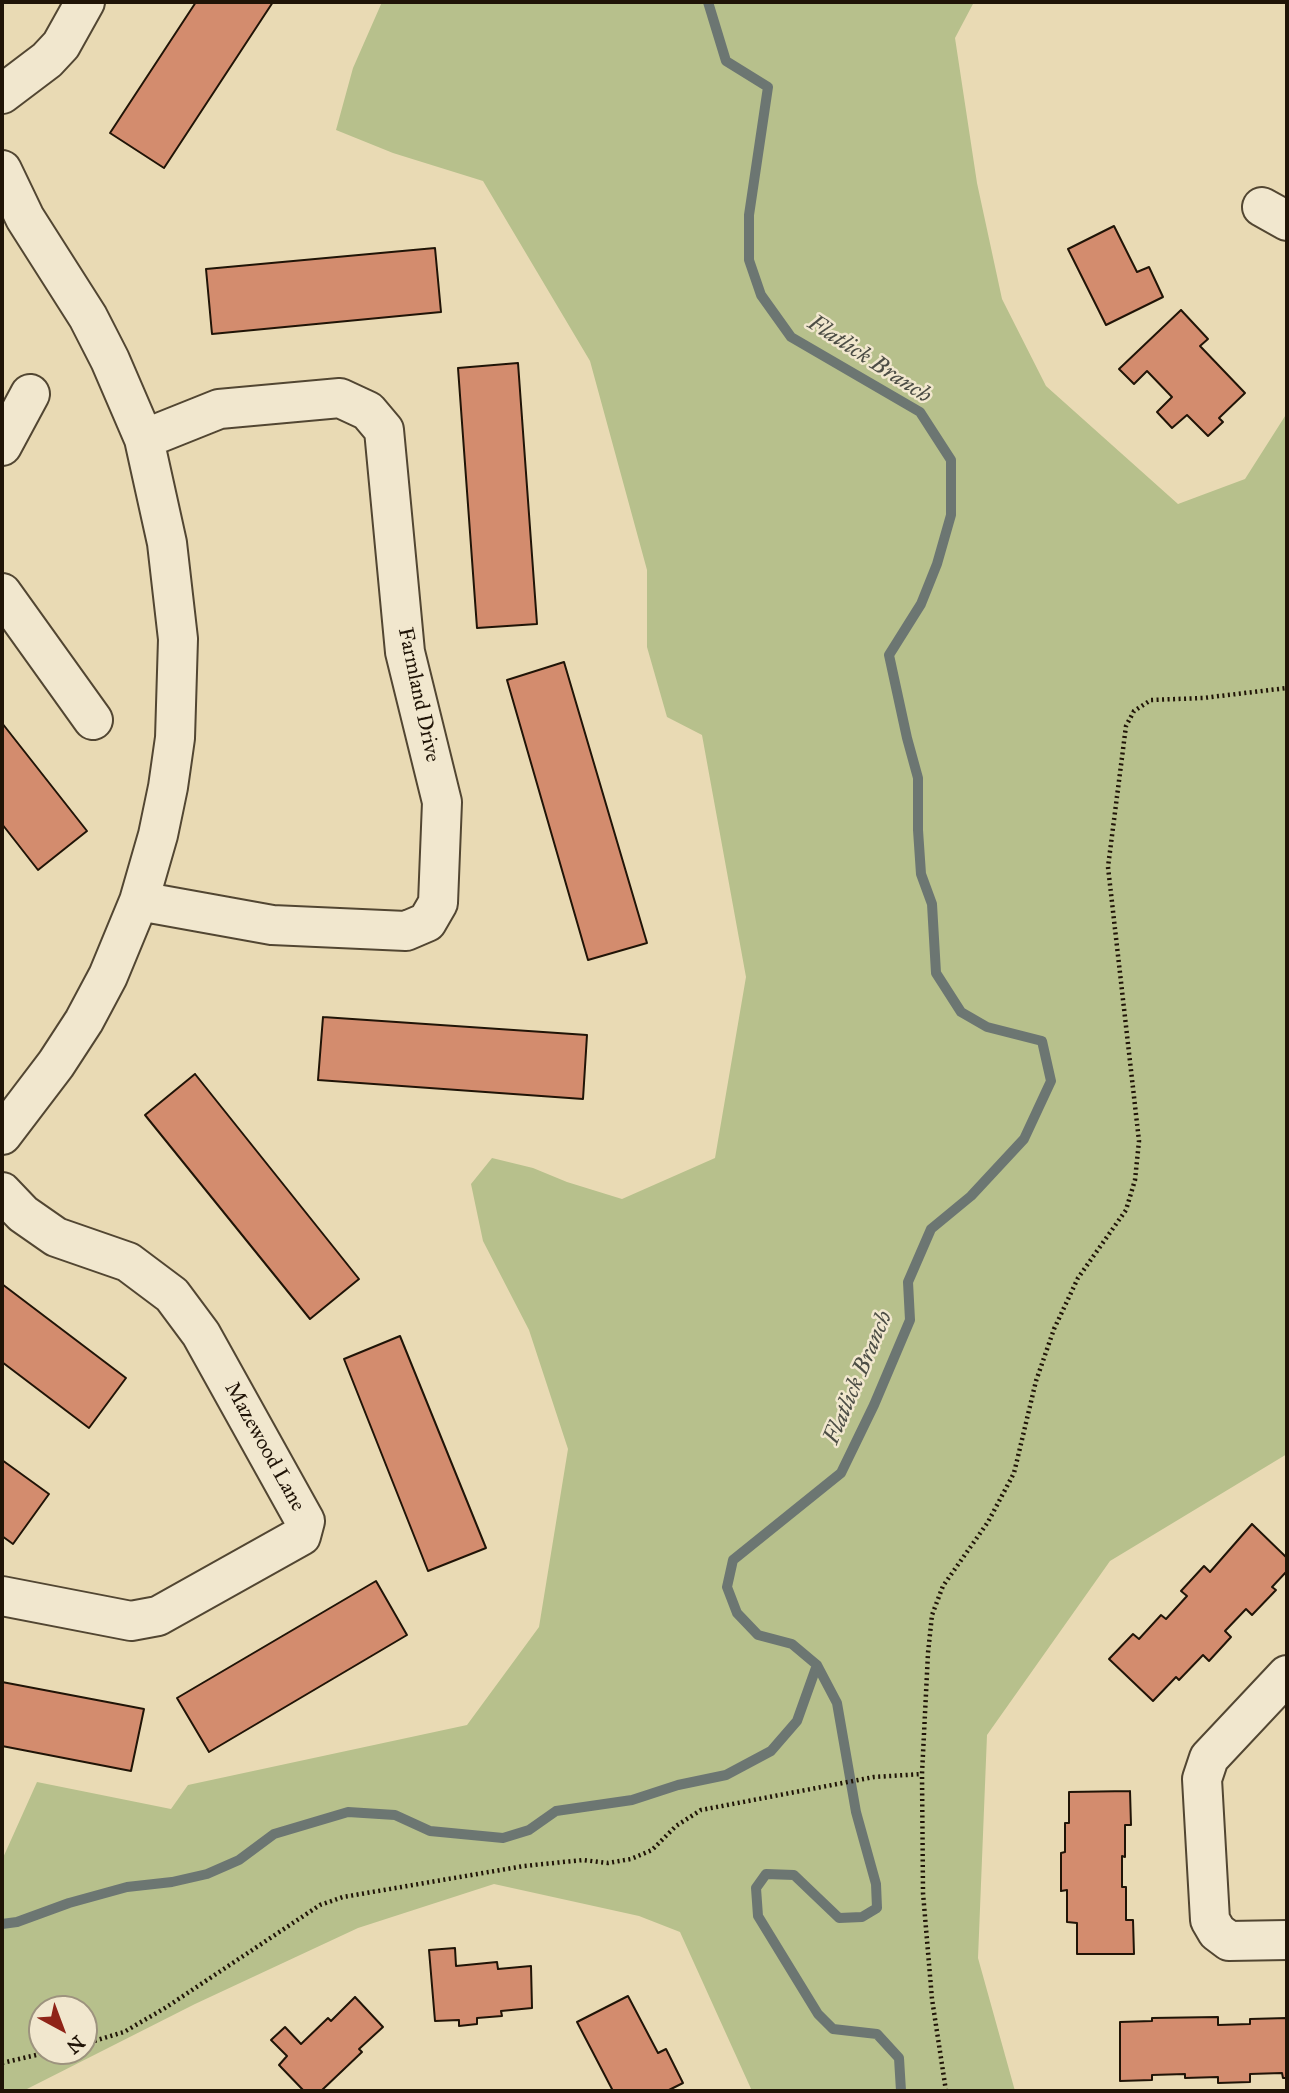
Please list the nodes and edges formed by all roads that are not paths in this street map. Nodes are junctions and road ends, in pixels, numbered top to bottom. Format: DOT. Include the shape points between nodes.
graph roads {
  1 [pos="85,2"];
  2 [pos="2,94"];
  3 [pos="2,170"];
  4 [pos="30,394"];
  5 [pos="144,439"];
  6 [pos="2,446"];
  7 [pos="2,593"];
  8 [pos="93,720"];
  9 [pos="139,901"];
  10 [pos="2,1135"];
  11 [pos="2,1192"];
  12 [pos="2,1596"];
  13 [pos="1287,1675"];
  14 [pos="1287,1940"];
  1 -- 2 [label="street" via="61,45"];
  3 -- 5 [label="street" via="25,218 88,317"];
  4 -- 6 [label="street"];
  5 -- 9 [label="street" via="167,542 178,639 178,688 168,787"];
  5 -- 9 [label="street, Farmland Drive" via="219,409 340,398 368,411 384,430 405,652 442,802 438,903 427,922 406,932 271,925"];
  7 -- 8 [label="street"];
  9 -- 10 [label="street" via="84,1021"];
  11 -- 12 [label="street, Mazewood Lane" via="56,1237 128,1262 172,1295 201,1334 305,1521 301,1536 158,1616 131,1621"];
  13 -- 14 [label="street" via="1209,1758 1202,1779 1210,1920 1229,1941"];
}
